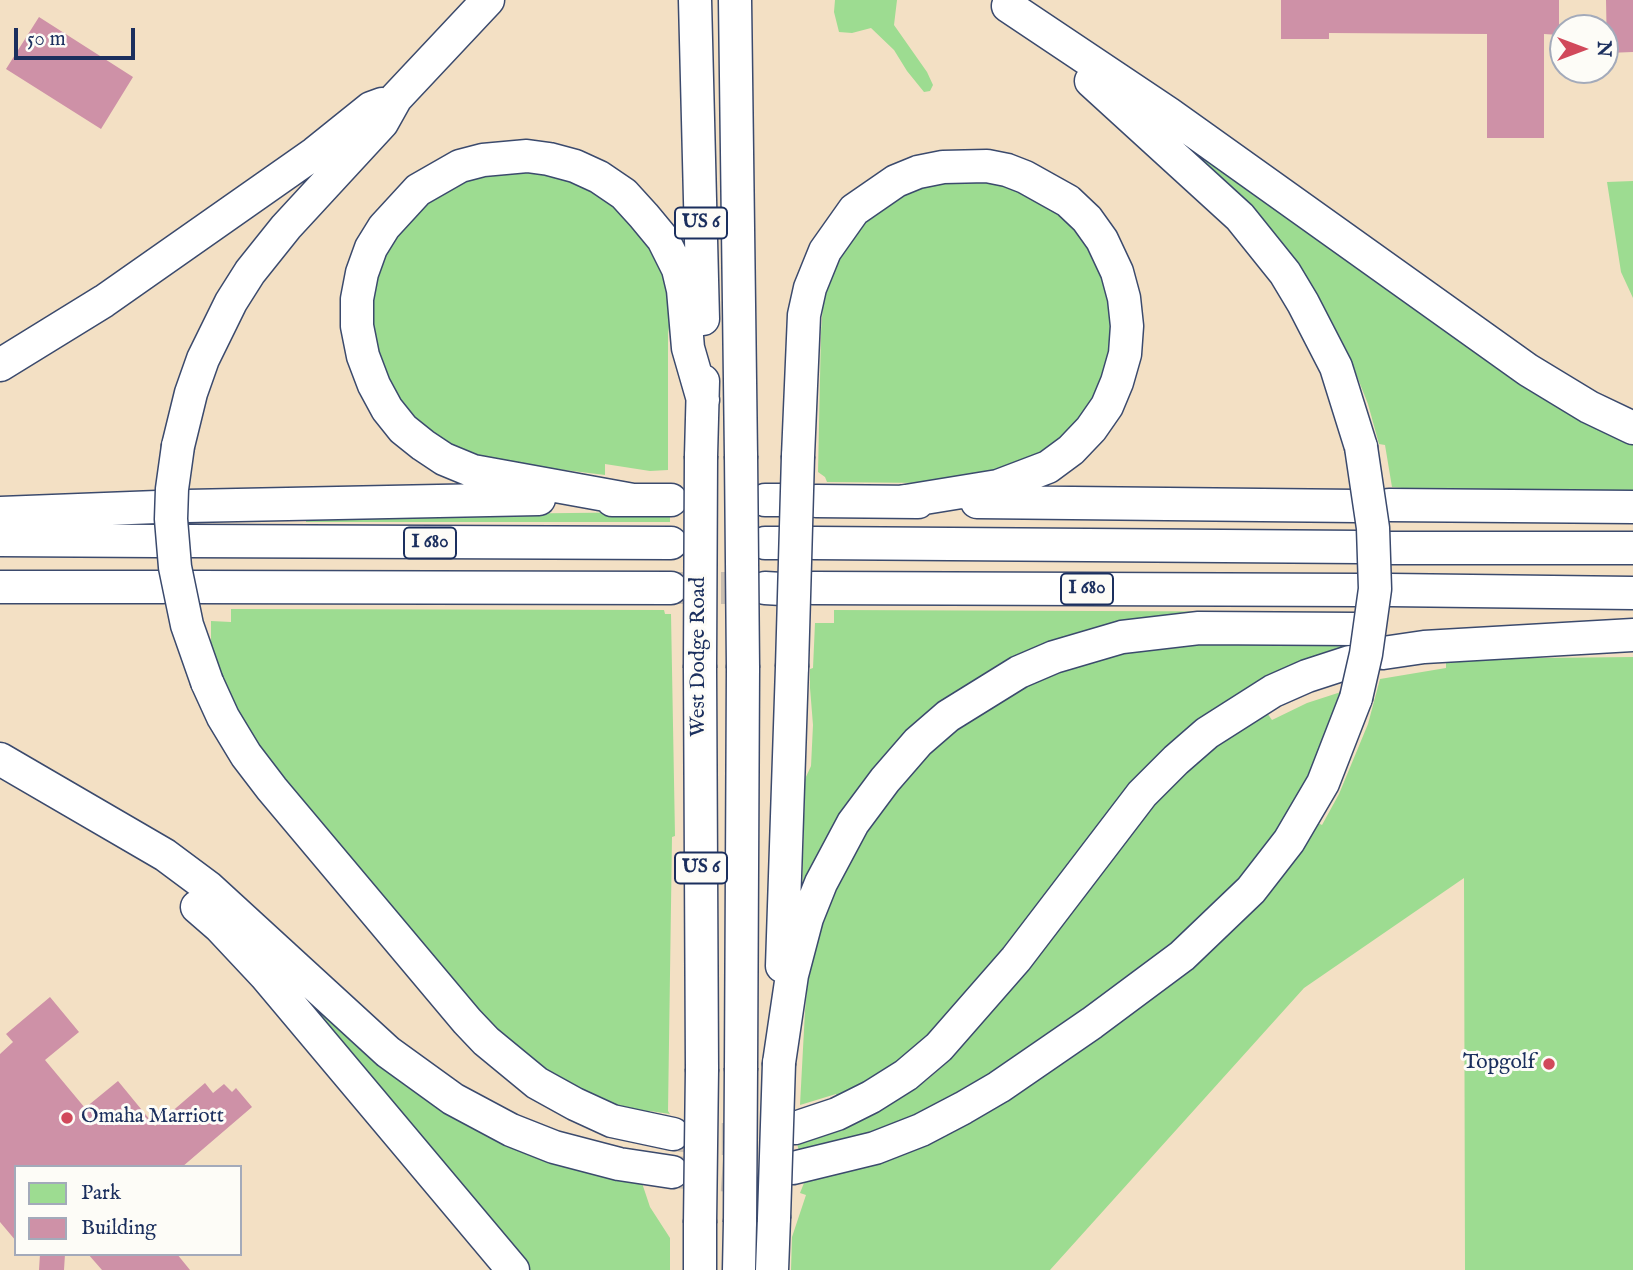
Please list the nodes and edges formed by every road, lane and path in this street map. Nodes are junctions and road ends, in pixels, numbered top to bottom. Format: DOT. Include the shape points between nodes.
graph roads {
  1 [pos="488,0"];
  2 [pos="695,0"];
  3 [pos="704,0"];
  4 [pos="735,0"];
  5 [pos="757,0"];
  6 [pos="1006,3"];
  7 [pos="696,45"];
  8 [pos="396,98"];
  9 [pos="737,147"];
  10 [pos="0,365"];
  11 [pos="703,400"];
  12 [pos="1633,428"];
  13 [pos="633,500"];
  14 [pos="671,500"];
  15 [pos="816,500"];
  16 [pos="900,502"];
  17 [pos="1389,505"];
  18 [pos="1357,506"];
  19 [pos="1633,507"];
  20 [pos="0,513"];
  21 [pos="0,540"];
  22 [pos="157,541"];
  23 [pos="189,541"];
  24 [pos="671,543"];
  25 [pos="814,543"];
  26 [pos="1633,548"];
  27 [pos="0,587"];
  28 [pos="671,588"];
  29 [pos="813,588"];
  30 [pos="1633,593"];
  31 [pos="1633,635"];
  32 [pos="1350,662"];
  33 [pos="0,759"];
  34 [pos="72,800"];
  35 [pos="779,1063"];
  36 [pos="795,1128"];
  37 [pos="673,1135"];
  38 [pos="793,1168"];
  39 [pos="673,1172"];
  40 [pos="513,1270"];
  41 [pos="700,1270"];
  42 [pos="739,1270"];
  43 [pos="772,1270"];
  1 -- 8 [label="highway"];
  2 -- 7 [label="highway, US 6"];
  3 -- 7 [label="highway"];
  4 -- 9 [label="highway"];
  5 -- 9 [label="highway, US 6"];
  6 -- 12 [label="highway" via="1528,370"];
  6 -- 38 [label="highway, bridge" via="1219,196 1263,244 1303,303 1336,367 1361,447 1373,528 1374,589 1366,654 1356,698 1322,783 1289,841 1251,890 1182,956 1016,1076 963,1108 875,1148"];
  7 -- 11 [label="highway, West Dodge Road / US 6"];
  8 -- 10 [label="highway" via="371,108 315,153 104,301"];
  8 -- 37 [label="highway, bridge" via="382,123 250,272 203,359 178,446 172,489 175,568 187,625 207,682 246,755 486,1041 537,1083 575,1104 612,1121"];
  9 -- 42 [label="highway, West Dodge Road / US 6, bridge" via="743,668"];
  11 -- 13 [label="highway" via="688,348 678,269 663,239 644,216 624,194 599,177 549,159 483,160 460,166 418,190 384,227 362,273 357,326 374,385 403,429 444,459 473,471"];
  11 -- 41 [label="highway, West Dodge Road / US 6, bridge"];
  13 -- 14 [label="highway"];
  13 -- 20 [label="highway" via="456,499"];
  15 -- 16 [label="highway"];
  16 -- 18 [label="highway"];
  16 -- 35 [label="highway, bridge" via="998,486 1048,467 1091,429 1117,382 1127,326 1117,272 1102,240 1068,201 1007,170 943,167 896,181 854,210 825,251 810,288 801,339"];
  17 -- 19 [label="highway"];
  21 -- 22 [label="highway"];
  23 -- 24 [label="highway, I 680"];
  25 -- 26 [label="highway, I 680"];
  27 -- 28 [label="highway, I 680"];
  29 -- 30 [label="highway, I 680"];
  31 -- 35 [label="highway" via="1424,647 1375,637 1199,628 1122,637 1019,672 948,716 918,742 853,823 826,872 799,946"];
  32 -- 36 [label="highway" via="1273,691 1208,733 1142,794 1016,958 939,1047 871,1097"];
  33 -- 34 [label="highway"];
  34 -- 39 [label="highway" via="165,855 208,887 388,1052 433,1086 533,1140 594,1158"];
  34 -- 40 [label="highway" via="220,927"];
  35 -- 43 [label="highway, bridge"];
}
